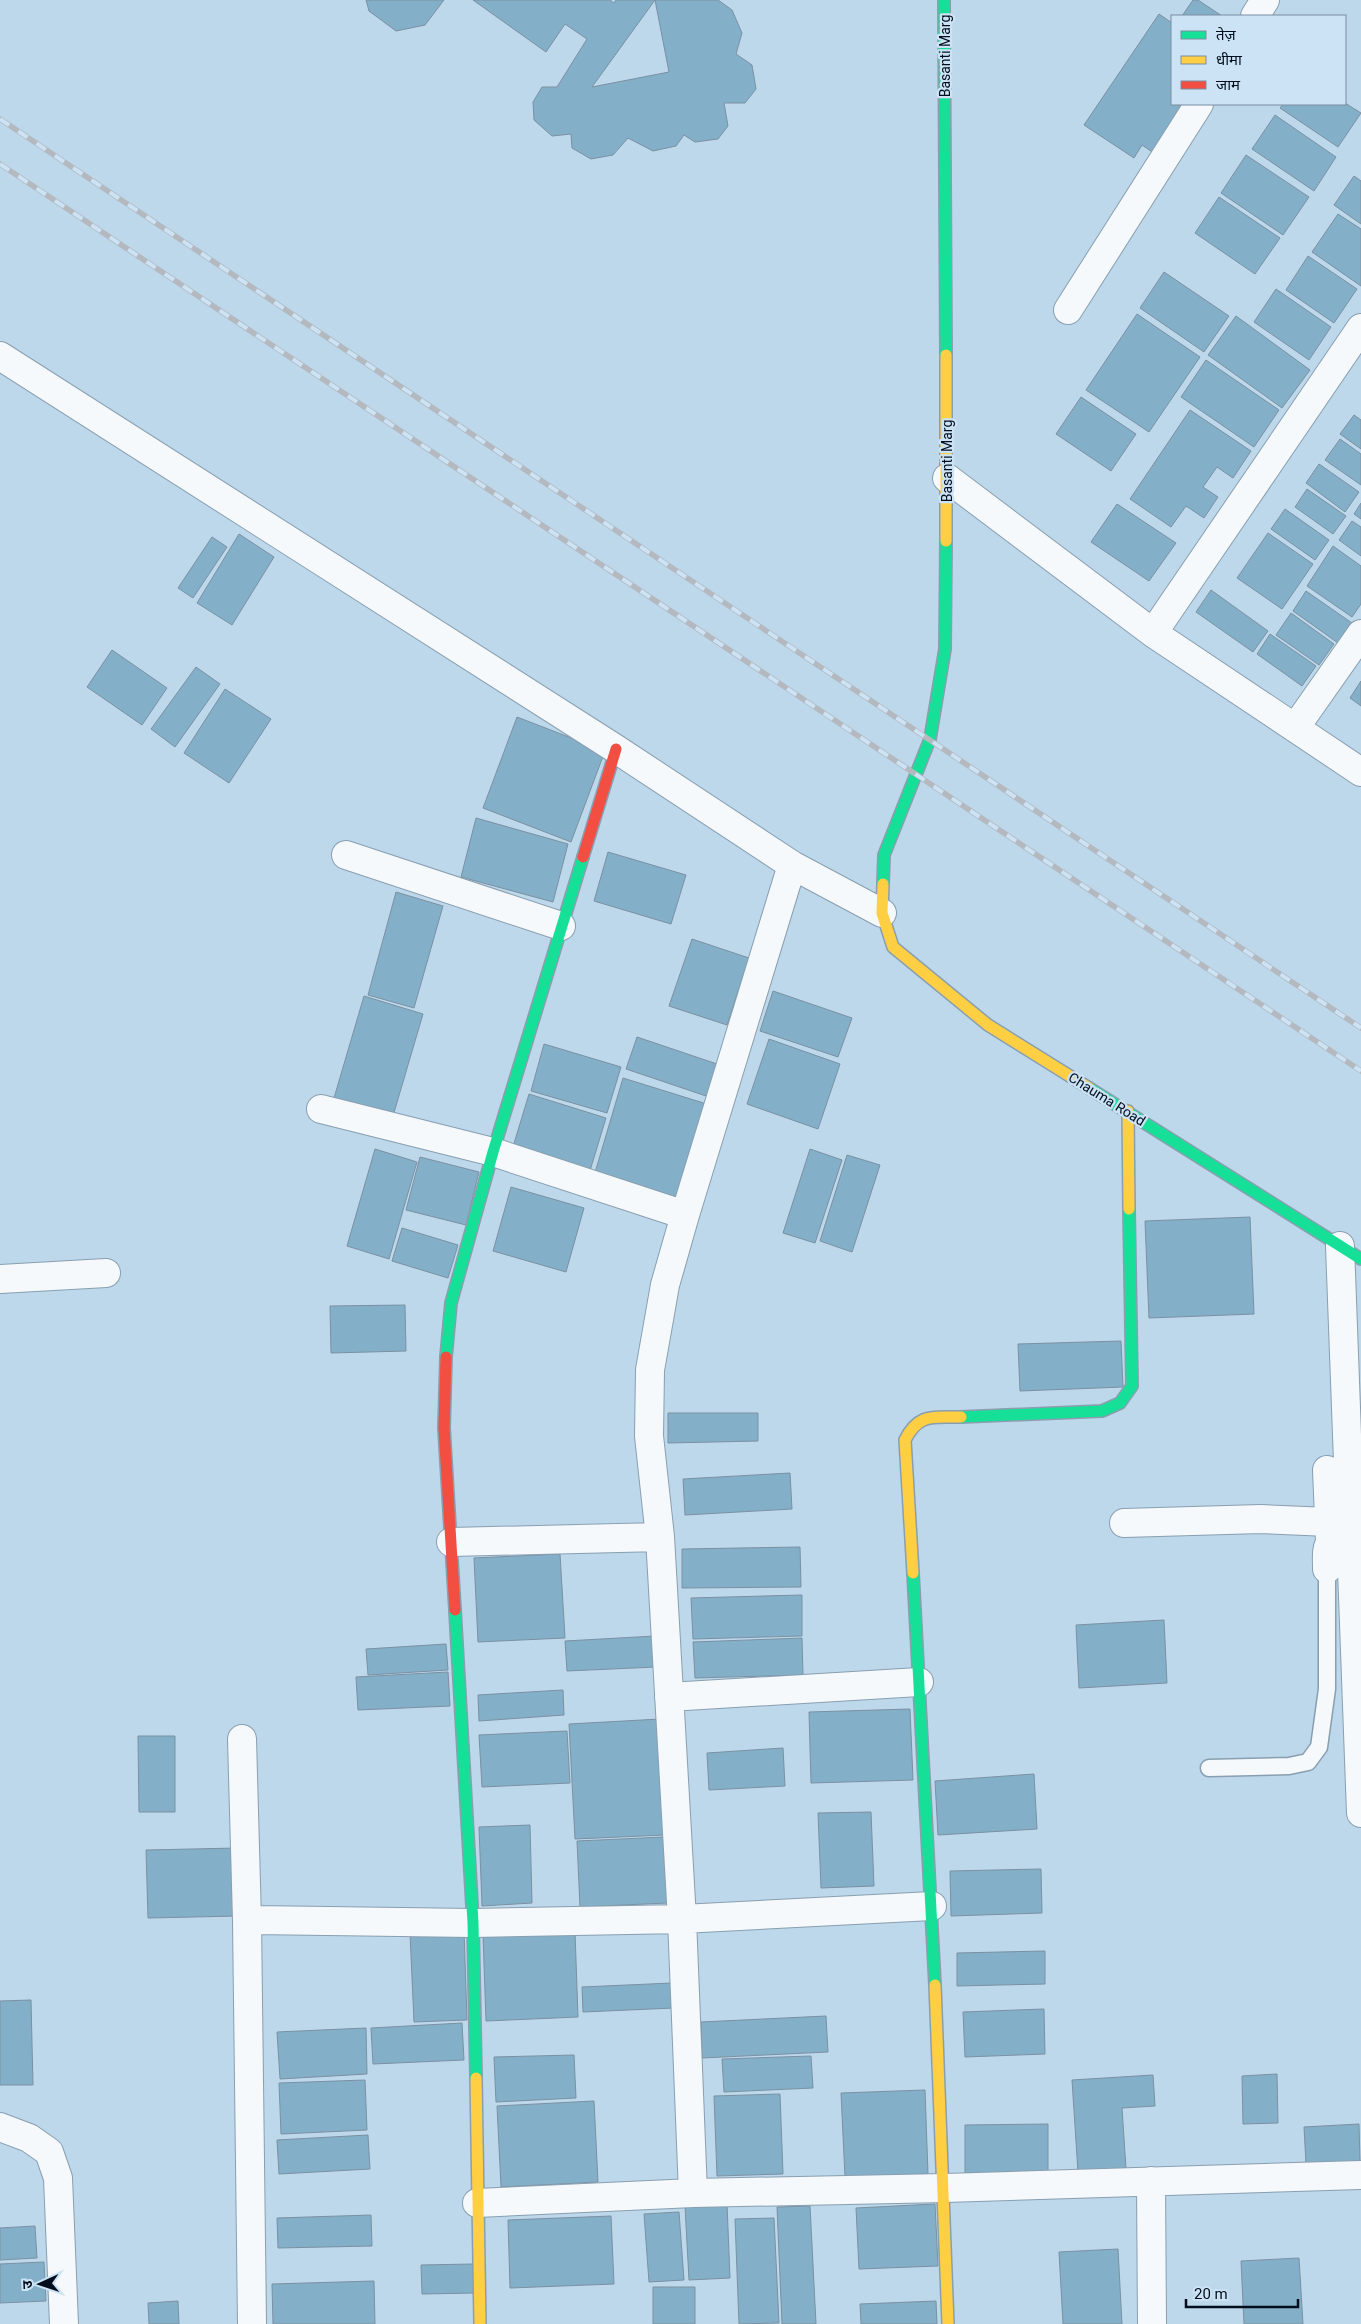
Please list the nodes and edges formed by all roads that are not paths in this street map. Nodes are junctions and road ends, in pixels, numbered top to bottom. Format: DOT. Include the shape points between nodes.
graph roads {
  1 [pos="944,0"];
  2 [pos="1265,0"];
  3 [pos="1256,15"];
  4 [pos="1198,105"];
  5 [pos="1068,310"];
  6 [pos="1361,328"];
  7 [pos="0,356"];
  8 [pos="947,478"];
  9 [pos="1153,633"];
  10 [pos="1361,634"];
  11 [pos="1295,728"];
  12 [pos="616,749"];
  13 [pos="1361,772"];
  14 [pos="346,855"];
  15 [pos="792,866"];
  16 [pos="882,913"];
  17 [pos="561,926"];
  18 [pos="321,1109"];
  19 [pos="1128,1111"];
  20 [pos="493,1152"];
  21 [pos="685,1215"];
  22 [pos="1351,1252"];
  23 [pos="106,1273"];
  24 [pos="0,1280"];
  25 [pos="1327,1470"];
  26 [pos="1124,1523"];
  27 [pos="1337,1533"];
  28 [pos="660,1537"];
  29 [pos="451,1542"];
  30 [pos="1327,1569"];
  31 [pos="919,1682"];
  32 [pos="669,1697"];
  33 [pos="242,1739"];
  34 [pos="1209,1768"];
  35 [pos="1361,1813"];
  36 [pos="932,1906"];
  37 [pos="682,1919"];
  38 [pos="247,1920"];
  39 [pos="474,1923"];
  40 [pos="0,2127"];
  41 [pos="1361,2175"];
  42 [pos="1151,2181"];
  43 [pos="945,2188"];
  44 [pos="693,2193"];
  45 [pos="478,2202"];
  46 [pos="64,2324"];
  47 [pos="252,2324"];
  48 [pos="480,2324"];
  49 [pos="948,2324"];
  50 [pos="1152,2324"];
  1 -- 8 [label="street, Basanti Marg"];
  2 -- 3 [label="street"];
  4 -- 5 [label="street"];
  6 -- 9 [label="street"];
  7 -- 12 [label="street"];
  8 -- 9 [label="street"];
  8 -- 16 [label="street, Basanti Marg" via="945,648 941,681 930,739 884,854"];
  9 -- 11 [label="street"];
  10 -- 11 [label="street"];
  11 -- 13 [label="street"];
  12 -- 15 [label="street"];
  12 -- 17 [label="street"];
  14 -- 17 [label="street"];
  15 -- 16 [label="street"];
  15 -- 21 [label="street"];
  16 -- 19 [label="street, Chauma Road" via="893,947 942,990 988,1025"];
  17 -- 20 [label="street"];
  18 -- 20 [label="street"];
  19 -- 22 [label="street, Chauma Road"];
  19 -- 31 [label="street" via="1132,1386 1127,1399 1102,1411 926,1418 912,1426 905,1440"];
  20 -- 21 [label="street"];
  20 -- 29 [label="street" via="451,1303 444,1428"];
  21 -- 28 [label="street" via="665,1285 650,1370 649,1436"];
  22 -- 27 [label="street"];
  23 -- 24 [label="street"];
  25 -- 27 [label="street"];
  26 -- 27 [label="street" via="1261,1519"];
  27 -- 30 [label="street" via="1327,1551"];
  27 -- 35 [label="street"];
  28 -- 29 [label="street"];
  28 -- 32 [label="street"];
  29 -- 39 [label="street"];
  30 -- 34 [label="lane" via="1327,1689 1319,1747 1308,1762 1289,1766"];
  31 -- 32 [label="street"];
  31 -- 36 [label="street"];
  32 -- 37 [label="street"];
  33 -- 38 [label="street"];
  36 -- 37 [label="street"];
  36 -- 43 [label="street"];
  37 -- 39 [label="street"];
  37 -- 44 [label="street"];
  38 -- 39 [label="street"];
  38 -- 47 [label="street"];
  39 -- 45 [label="street"];
  40 -- 46 [label="street" via="29,2138 49,2152 58,2178"];
  41 -- 42 [label="street"];
  42 -- 43 [label="street"];
  42 -- 50 [label="street"];
  43 -- 44 [label="street"];
  43 -- 49 [label="street"];
  44 -- 45 [label="street"];
  45 -- 48 [label="street"];
}
